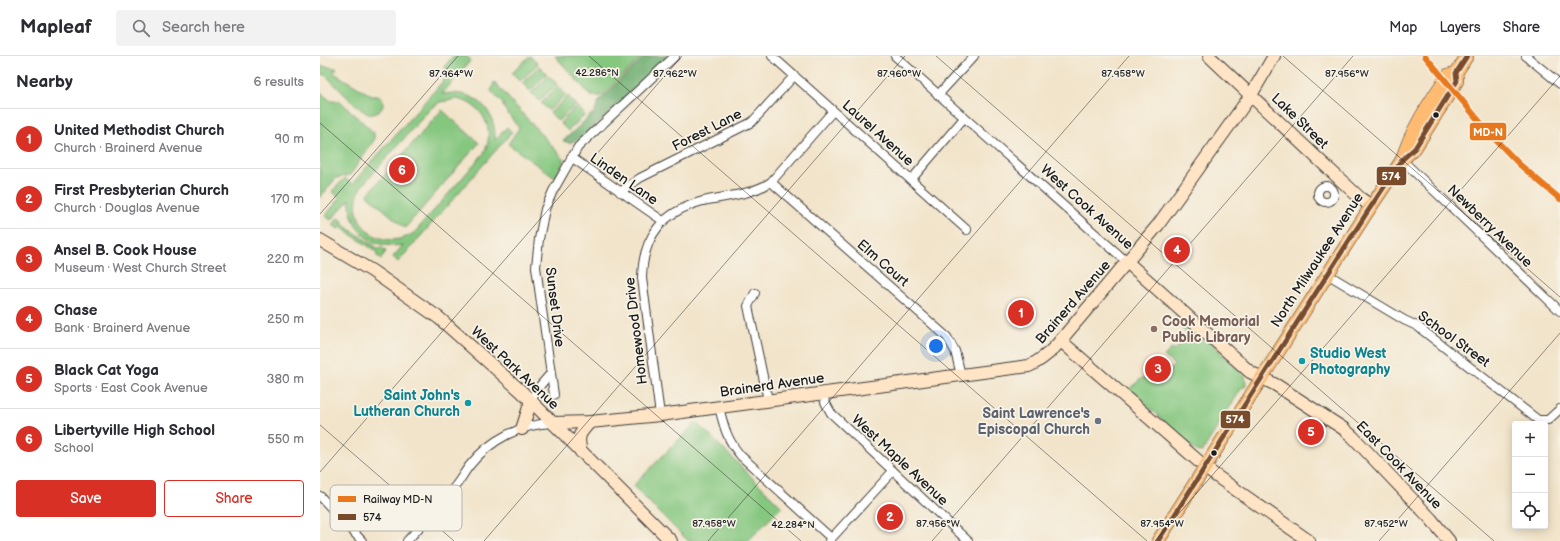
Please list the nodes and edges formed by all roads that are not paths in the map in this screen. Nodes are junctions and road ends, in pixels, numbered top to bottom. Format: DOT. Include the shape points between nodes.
graph roads {
  1 [pos="675,56"];
  2 [pos="772,56"];
  3 [pos="895,56"];
  4 [pos="974,56"];
  5 [pos="1209,56"];
  6 [pos="1274,56"];
  7 [pos="1467,56"];
  8 [pos="1526,56"];
  9 [pos="794,76"];
  10 [pos="1560,84"];
  11 [pos="938,95"];
  12 [pos="1251,95"];
  13 [pos="833,111"];
  14 [pos="964,118"];
  15 [pos="571,157"];
  16 [pos="1402,160"];
  17 [pos="911,180"];
  18 [pos="771,182"];
  19 [pos="620,192"];
  20 [pos="1371,206"];
  21 [pos="663,221"];
  22 [pos="966,230"];
  23 [pos="320,240"];
  24 [pos="1127,262"];
  25 [pos="1327,274"];
  26 [pos="755,293"];
  27 [pos="1560,311"];
  28 [pos="1061,341"];
  29 [pos="551,373"];
  30 [pos="961,375"];
  31 [pos="1261,378"];
  32 [pos="538,388"];
  33 [pos="521,390"];
  34 [pos="823,393"];
  35 [pos="554,395"];
  36 [pos="768,400"];
  37 [pos="531,402"];
  38 [pos="719,407"];
  39 [pos="1560,409"];
  40 [pos="660,415"];
  41 [pos="590,422"];
  42 [pos="553,423"];
  43 [pos="522,429"];
  44 [pos="581,452"];
  45 [pos="1205,467"];
  46 [pos="893,471"];
  47 [pos="456,485"];
  48 [pos="320,496"];
  49 [pos="330,507"];
  50 [pos="353,531"];
  51 [pos="416,531"];
  52 [pos="830,539"];
  53 [pos="362,541"];
  54 [pos="407,541"];
  55 [pos="671,541"];
  56 [pos="968,541"];
  57 [pos="1158,541"];
  58 [pos="1308,541"];
  59 [pos="1449,541"];
  1 -- 15 [label="street, Sunset Drive" via="578,147"];
  2 -- 9 [label="street, Laurel Avenue"];
  3 -- 11 [label="street, West Cook Avenue"];
  4 -- 11 [label="street"];
  5 -- 12 [label="street, Lake Street"];
  6 -- 12 [label="street, Brainerd Avenue"];
  7 -- 16 [label="main road, North Milwaukee Avenue" via="1456,73 1448,75 1435,94 1407,142"];
  8 -- 10 [label="street"];
  9 -- 13 [label="street, Laurel Avenue"];
  9 -- 19 [label="street, Forest Lane" via="752,122 640,178"];
  11 -- 14 [label="street, West Cook Avenue"];
  12 -- 20 [label="street, Lake Street" via="1334,182"];
  12 -- 24 [label="street, Brainerd Avenue" via="1158,225"];
  13 -- 17 [label="street, Laurel Avenue"];
  13 -- 18 [label="street, Homewood Drive"];
  14 -- 17 [label="street"];
  14 -- 24 [label="street, West Cook Avenue"];
  15 -- 19 [label="street, Linden Lane"];
  15 -- 29 [label="street, Sunset Drive" via="546,208 538,239 537,273"];
  16 -- 20 [label="main road, North Milwaukee Avenue"];
  16 -- 27 [label="street, Newberry Avenue"];
  17 -- 22 [label="street, Laurel Avenue"];
  18 -- 21 [label="street, Homewood Drive" via="757,189 702,201 674,212"];
  18 -- 30 [label="street, Elm Court" via="947,337 955,351"];
  19 -- 21 [label="street, Linden Lane"];
  20 -- 25 [label="main road, North Milwaukee Avenue"];
  21 -- 40 [label="street, Homewood Drive" via="648,242 642,278"];
  23 -- 33 [label="street, West Park Avenue" via="372,271 439,318"];
  24 -- 28 [label="street, Brainerd Avenue"];
  24 -- 31 [label="street, West Cook Avenue" via="1250,372"];
  25 -- 31 [label="main road, North Milwaukee Avenue"];
  25 -- 39 [label="street, School Street" via="1417,326 1538,420 1548,420"];
  26 -- 36 [label="street" via="748,306"];
  28 -- 30 [label="street, Brainerd Avenue" via="1044,358 1030,366"];
  28 -- 45 [label="street"];
  29 -- 32 [label="street"];
  29 -- 35 [label="street, Sunset Drive"];
  30 -- 34 [label="street, Brainerd Avenue"];
  31 -- 45 [label="main road, North Milwaukee Avenue"];
  31 -- 59 [label="street, East Cook Avenue" via="1353,437 1432,519"];
  32 -- 33 [label="street"];
  32 -- 37 [label="street"];
  33 -- 37 [label="street, West Park Avenue"];
  34 -- 36 [label="street, Brainerd Avenue"];
  34 -- 46 [label="street, West Maple Avenue" via="831,413"];
  36 -- 38 [label="street, Brainerd Avenue"];
  37 -- 42 [label="street, West Park Avenue"];
  37 -- 43 [label="street"];
  38 -- 40 [label="street, Brainerd Avenue"];
  38 -- 52 [label="street" via="728,439 733,447"];
  40 -- 41 [label="street, Brainerd Avenue"];
  41 -- 42 [label="street, Brainerd Avenue"];
  41 -- 44 [label="street" via="579,434"];
  42 -- 43 [label="street" via="542,423"];
  42 -- 44 [label="street, West Park Avenue"];
  43 -- 47 [label="street" via="505,435 489,445"];
  44 -- 55 [label="street, West Park Avenue"];
  45 -- 57 [label="main road, North Milwaukee Avenue"];
  45 -- 58 [label="street"];
  46 -- 52 [label="street"];
  46 -- 56 [label="street, West Maple Avenue"];
  48 -- 49 [label="street"];
  50 -- 53 [label="street"];
  51 -- 54 [label="street"];
}
